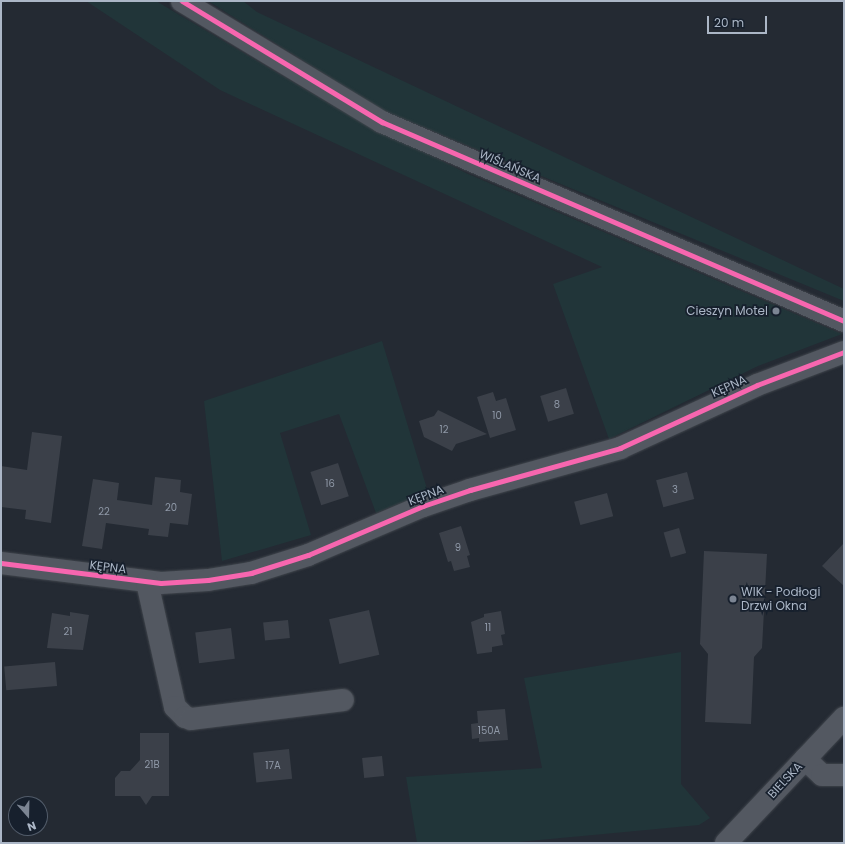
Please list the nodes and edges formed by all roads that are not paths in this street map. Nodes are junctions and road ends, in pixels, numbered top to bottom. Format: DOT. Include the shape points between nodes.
graph roads {
  1 [pos="182,1"];
  2 [pos="844,321"];
  3 [pos="844,352"];
  4 [pos="1,563"];
  5 [pos="147,582"];
  6 [pos="343,700"];
  7 [pos="844,718"];
  8 [pos="805,759"];
  9 [pos="844,774"];
  10 [pos="726,843"];
  1 -- 2 [label="street, WIŚLAŃSKA" via="382,122"];
  3 -- 5 [label="street, KĘPNA" via="757,385 620,448 470,490 423,506 308,555 251,572 208,580"];
  4 -- 5 [label="street, KĘPNA"];
  5 -- 6 [label="street" via="176,707 185,717 191,719"];
  7 -- 8 [label="street, BIELSKA"];
  8 -- 9 [label="street" via="822,775"];
  8 -- 10 [label="street, BIELSKA"];
}
